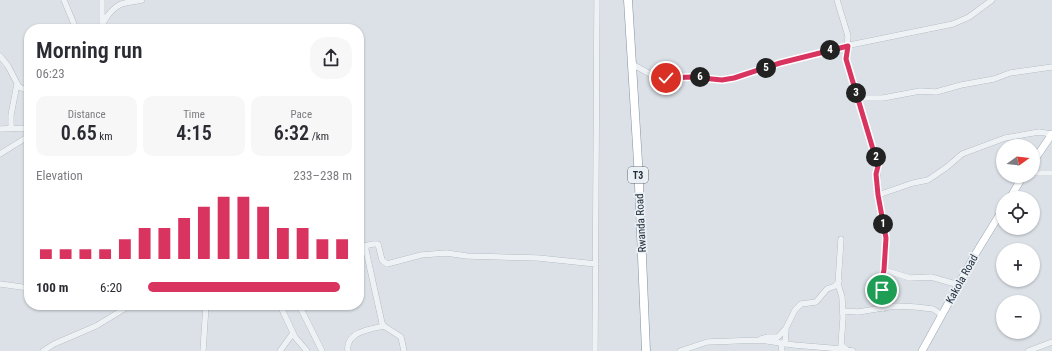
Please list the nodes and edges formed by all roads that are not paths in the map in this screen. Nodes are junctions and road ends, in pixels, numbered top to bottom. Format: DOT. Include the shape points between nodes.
graph roads {
  1 [pos="64,0"];
  2 [pos="102,0"];
  3 [pos="142,0"];
  4 [pos="597,0"];
  5 [pos="628,0"];
  6 [pos="837,0"];
  7 [pos="992,0"];
  8 [pos="74,24"];
  9 [pos="102,24"];
  10 [pos="104,24"];
  11 [pos="848,46"];
  12 [pos="0,56"];
  13 [pos="632,64"];
  14 [pos="1052,67"];
  15 [pos="17,84"];
  16 [pos="24,89"];
  17 [pos="858,98"];
  18 [pos="24,128"];
  19 [pos="0,129"];
  20 [pos="11,129"];
  21 [pos="1052,134"];
  22 [pos="24,139"];
  23 [pos="1040,152"];
  24 [pos="0,154"];
  25 [pos="1040,173"];
  26 [pos="1052,173"];
  27 [pos="878,195"];
  28 [pos="996,221"];
  29 [pos="841,239"];
  30 [pos="364,247"];
  31 [pos="364,253"];
  32 [pos="596,264"];
  33 [pos="884,270"];
  34 [pos="839,281"];
  35 [pos="0,284"];
  36 [pos="958,285"];
  37 [pos="24,287"];
  38 [pos="883,309"];
  39 [pos="122,310"];
  40 [pos="206,310"];
  41 [pos="282,310"];
  42 [pos="302,310"];
  43 [pos="842,311"];
  44 [pos="942,315"];
  45 [pos="384,326"];
  46 [pos="787,326"];
  47 [pos="293,333"];
  48 [pos="759,340"];
  49 [pos="1052,342"];
  50 [pos="783,343"];
  51 [pos="846,350"];
  52 [pos="43,351"];
  53 [pos="203,351"];
  54 [pos="280,351"];
  55 [pos="306,351"];
  56 [pos="322,351"];
  57 [pos="348,351"];
  58 [pos="404,351"];
  59 [pos="595,351"];
  60 [pos="646,351"];
  61 [pos="680,351"];
  62 [pos="782,351"];
  63 [pos="853,351"];
  64 [pos="922,351"];
  65 [pos="1028,351"];
  1 -- 8 [label="street"];
  2 -- 9 [label="street"];
  3 -- 10 [label="street" via="118,5"];
  4 -- 32 [label="street"];
  5 -- 13 [label="highway, Rwanda Road / T3"];
  6 -- 11 [label="street" via="848,36"];
  7 -- 11 [label="street" via="959,22"];
  11 -- 13 [label="street" via="722,80 666,78 652,75"];
  11 -- 17 [label="street" via="846,59"];
  12 -- 15 [label="street"];
  13 -- 60 [label="highway, Rwanda Road / T3"];
  14 -- 17 [label="street" via="1005,74 994,79 936,92 920,91 883,98"];
  15 -- 16 [label="street"];
  15 -- 20 [label="street"];
  17 -- 27 [label="street" via="878,166"];
  18 -- 20 [label="street"];
  19 -- 20 [label="street"];
  21 -- 23 [label="main road"];
  21 -- 27 [label="street" via="1039,132 1005,138 962,154 928,180 913,182"];
  22 -- 24 [label="street"];
  25 -- 26 [label="street"];
  27 -- 33 [label="street" via="886,238"];
  28 -- 36 [label="main road, Kakola Road"];
  29 -- 34 [label="street"];
  30 -- 32 [label="street" via="378,244 382,260 387,264 421,255 446,253"];
  31 -- 45 [label="street"];
  32 -- 59 [label="street"];
  33 -- 36 [label="street" via="910,278 930,277"];
  33 -- 38 [label="street"];
  34 -- 43 [label="street"];
  34 -- 46 [label="street" via="815,302 798,306"];
  35 -- 37 [label="street"];
  36 -- 44 [label="main road, Kakola Road"];
  38 -- 43 [label="street"];
  38 -- 44 [label="street" via="895,306 916,307 933,309"];
  39 -- 52 [label="street" via="96,326"];
  40 -- 53 [label="street"];
  41 -- 47 [label="street"];
  42 -- 56 [label="street"];
  43 -- 51 [label="street" via="840,345"];
  44 -- 64 [label="main road, Kakola Road"];
  45 -- 57 [label="street" via="355,335 349,342"];
  45 -- 58 [label="street" via="401,337"];
  46 -- 48 [label="street" via="778,337"];
  46 -- 50 [label="street"];
  47 -- 54 [label="street"];
  47 -- 55 [label="street"];
  48 -- 50 [label="street"];
  48 -- 61 [label="street" via="706,342"];
  49 -- 65 [label="street"];
  50 -- 51 [label="street"];
  50 -- 62 [label="street"];
  51 -- 63 [label="street"];
}
